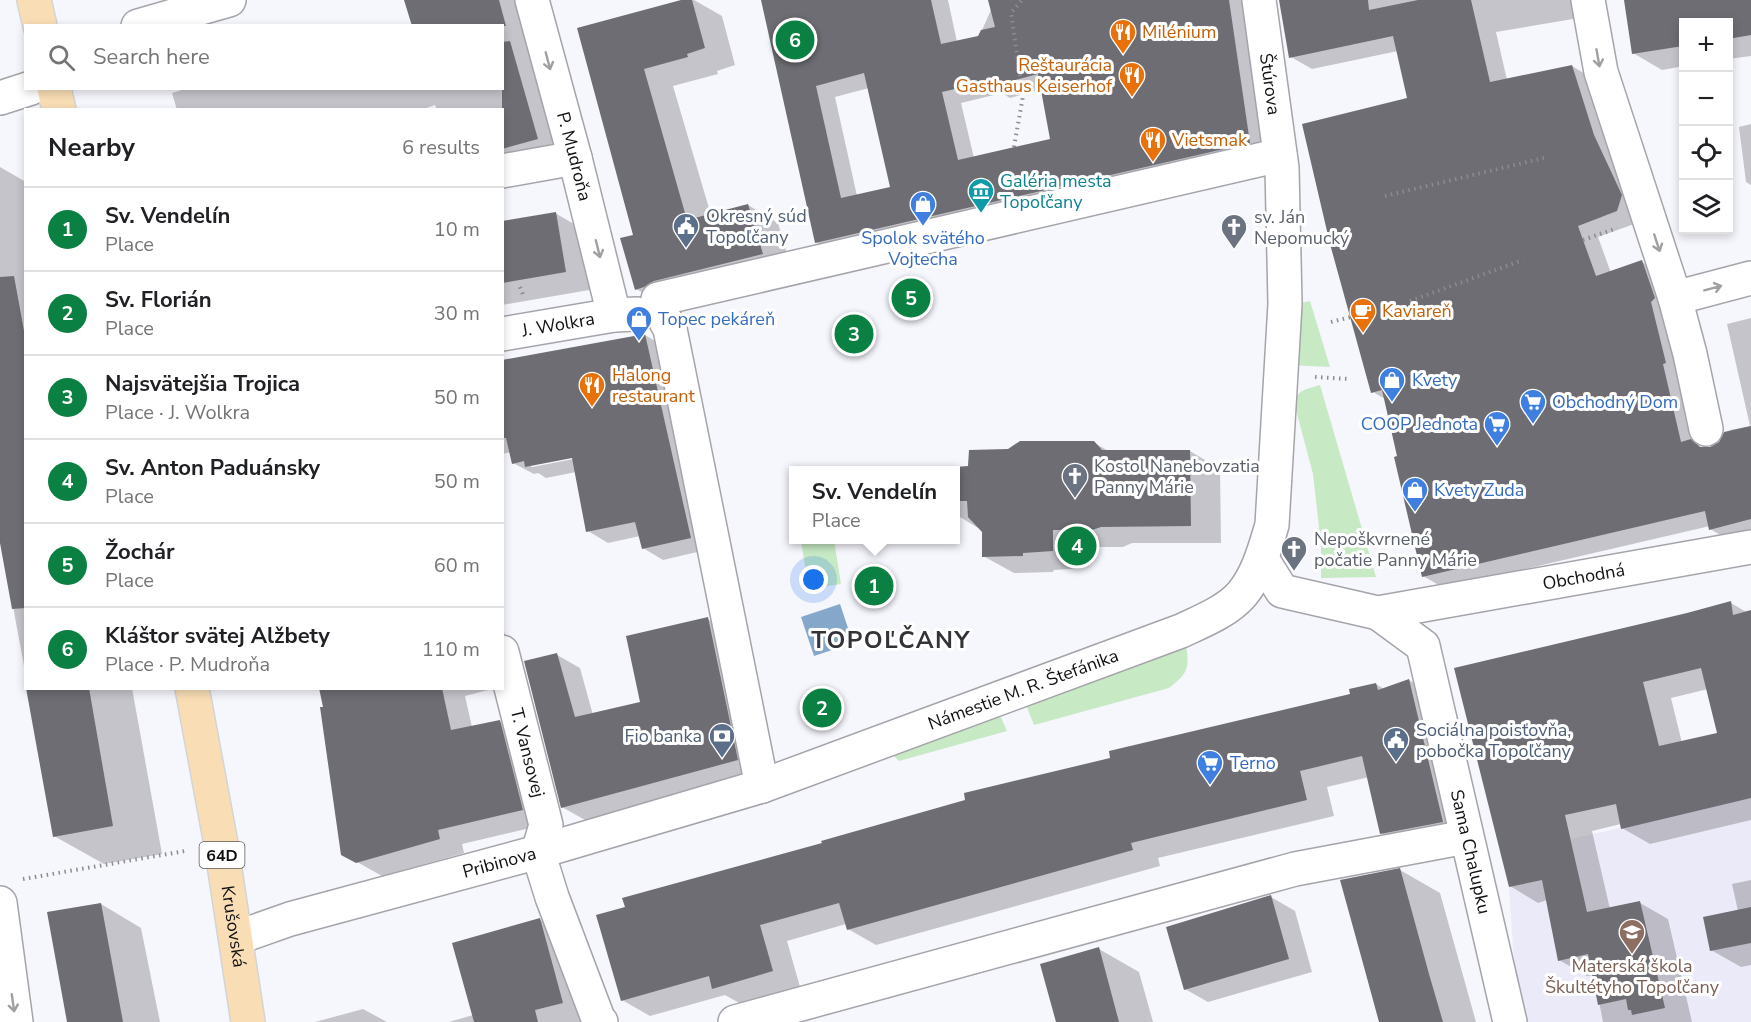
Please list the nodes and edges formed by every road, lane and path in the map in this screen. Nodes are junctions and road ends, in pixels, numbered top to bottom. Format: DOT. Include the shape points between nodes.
graph roads {
  1 [pos="34,0"];
  2 [pos="229,0"];
  3 [pos="1022,0"];
  4 [pos="1259,0"];
  5 [pos="1588,0"];
  6 [pos="537,1"];
  7 [pos="40,24"];
  8 [pos="145,24"];
  9 [pos="25,90"];
  10 [pos="54,90"];
  11 [pos="0,98"];
  12 [pos="59,108"];
  13 [pos="1014,147"];
  14 [pos="575,158"];
  15 [pos="1544,158"];
  16 [pos="1281,162"];
  17 [pos="504,171"];
  18 [pos="1386,196"];
  19 [pos="1628,224"];
  20 [pos="1583,240"];
  21 [pos="1523,260"];
  22 [pos="1751,278"];
  23 [pos="1675,298"];
  24 [pos="1410,301"];
  25 [pos="662,314"];
  26 [pos="615,315"];
  27 [pos="1351,316"];
  28 [pos="1331,322"];
  29 [pos="504,334"];
  30 [pos="1706,429"];
  31 [pos="1751,547"];
  32 [pos="1262,559"];
  33 [pos="1378,613"];
  34 [pos="504,660"];
  35 [pos="192,690"];
  36 [pos="762,786"];
  37 [pos="1467,837"];
  38 [pos="185,851"];
  39 [pos="538,852"];
  40 [pos="6,892"];
  41 [pos="236,938"];
  42 [pos="16,1022"];
  43 [pos="248,1022"];
  44 [pos="601,1022"];
  45 [pos="735,1022"];
  46 [pos="1510,1022"];
  1 -- 7 [label="main road"];
  2 -- 8 [label="street"];
  3 -- 13 [label="path" via="1011,13 1023,96"];
  4 -- 16 [label="street, Štúrova"];
  5 -- 23 [label="street, one-way" via="1601,72"];
  6 -- 14 [label="street, P. Mudroňa, one-way"];
  9 -- 11 [label="street"];
  10 -- 12 [label="main road"];
  14 -- 17 [label="street"];
  14 -- 26 [label="street, P. Mudroňa, one-way"];
  15 -- 18 [label="path"];
  16 -- 25 [label="street" via="658,299"];
  16 -- 32 [label="street, Námestie M. R. Štefánika" via="1285,304 1272,525"];
  19 -- 20 [label="path"];
  21 -- 24 [label="path"];
  23 -- 22 [label="street, one-way"];
  23 -- 30 [label="street"];
  25 -- 26 [label="street, J. Wolkra"];
  25 -- 36 [label="street" via="670,328"];
  26 -- 29 [label="street, J. Wolkra"];
  27 -- 28 [label="path"];
  31 -- 33 [label="street, Obchodná"];
  32 -- 33 [label="street" via="1282,591"];
  32 -- 36 [label="street, Námestie M. R. Štefánika" via="1241,595 1211,618"];
  33 -- 37 [label="street, Sama Chalupku" via="1423,646"];
  34 -- 39 [label="street, T. Vansovej" via="546,825"];
  35 -- 41 [label="main road, Krušovská / 64D"];
  36 -- 39 [label="street, Pribinova"];
  37 -- 45 [label="street" via="1294,869"];
  37 -- 46 [label="street, Sama Chalupku"];
  38 -- 40 [label="path"];
  39 -- 41 [label="street, Pribinova" via="309,914"];
  39 -- 44 [label="street"];
  40 -- 42 [label="street, one-way"];
  41 -- 43 [label="main road, Krušovská / 64D"];
}
